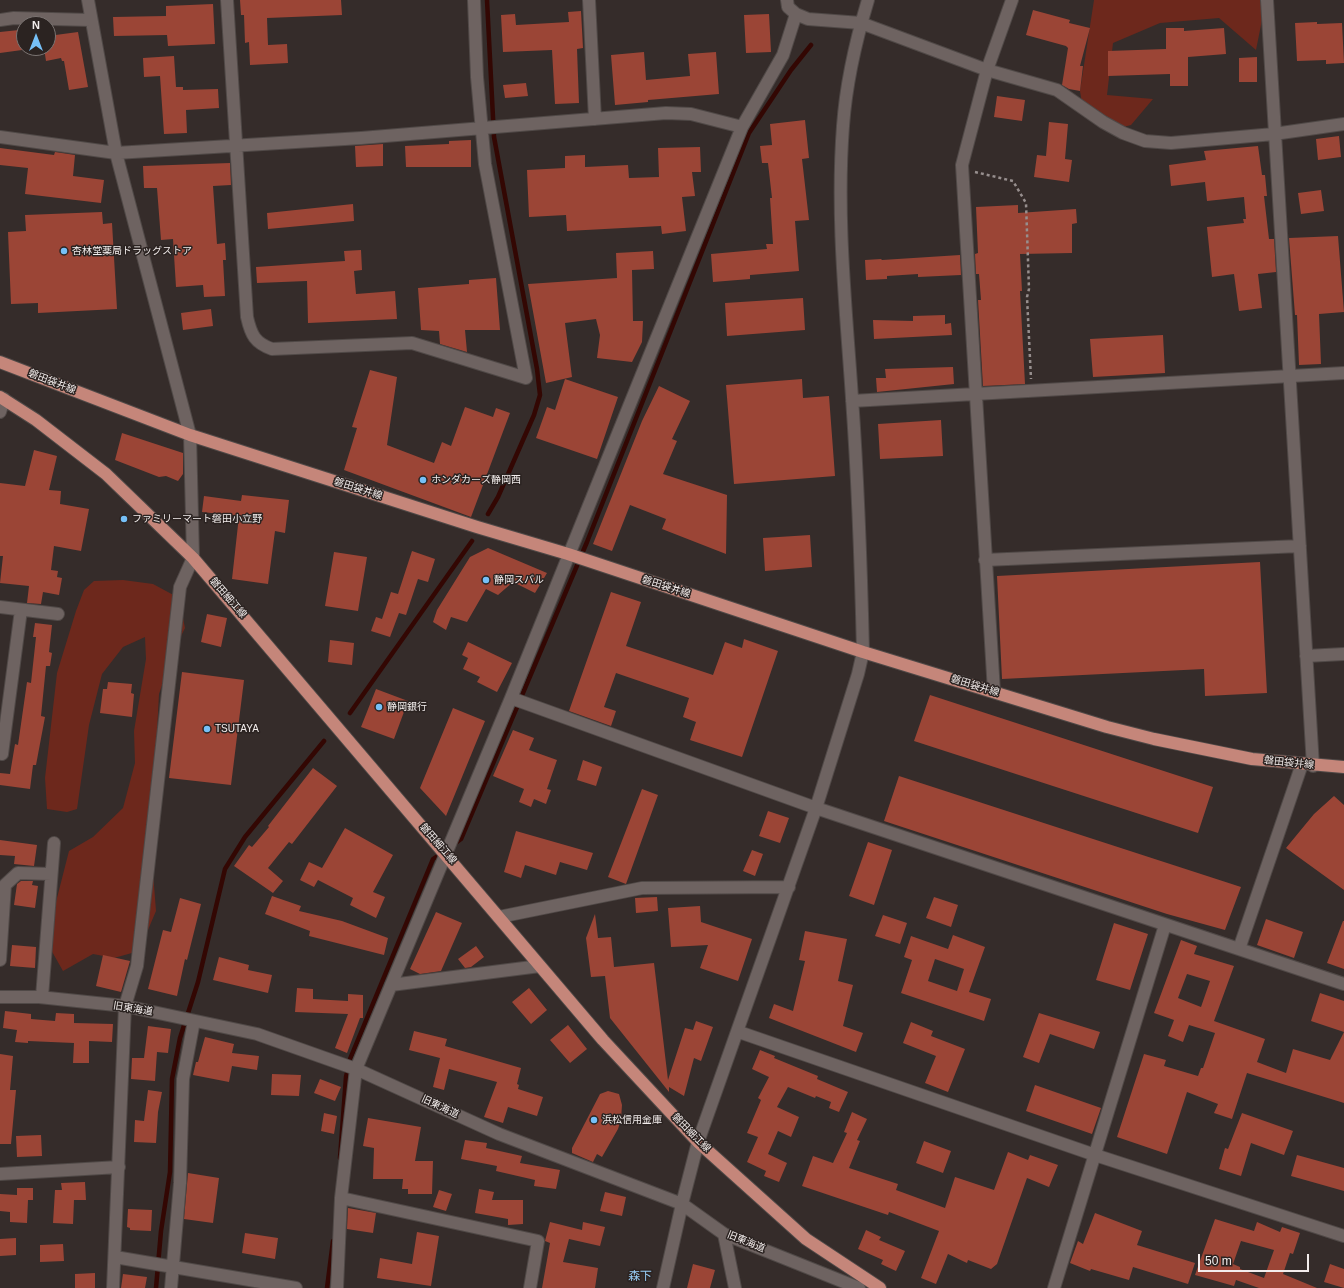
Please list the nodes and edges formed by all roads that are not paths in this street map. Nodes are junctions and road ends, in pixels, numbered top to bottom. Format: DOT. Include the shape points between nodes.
graph roads {
  1 [pos="88,0"];
  2 [pos="227,0"];
  3 [pos="474,0"];
  4 [pos="589,0"];
  5 [pos="787,0"];
  6 [pos="868,0"];
  7 [pos="1012,0"];
  8 [pos="1267,0"];
  9 [pos="796,14"];
  10 [pos="0,20"];
  11 [pos="90,20"];
  12 [pos="861,23"];
  13 [pos="987,70"];
  14 [pos="595,119"];
  15 [pos="1344,124"];
  16 [pos="742,127"];
  17 [pos="481,129"];
  18 [pos="1274,134"];
  19 [pos="0,138"];
  20 [pos="236,145"];
  21 [pos="116,153"];
  22 [pos="0,362"];
  23 [pos="1344,373"];
  24 [pos="1290,375"];
  25 [pos="976,395"];
  26 [pos="2,398"];
  27 [pos="852,401"];
  28 [pos="0,412"];
  29 [pos="190,434"];
  30 [pos="1300,546"];
  31 [pos="568,554"];
  32 [pos="193,558"];
  33 [pos="985,560"];
  34 [pos="0,607"];
  35 [pos="21,610"];
  36 [pos="58,614"];
  37 [pos="863,652"];
  38 [pos="1344,654"];
  39 [pos="1306,656"];
  40 [pos="994,692"];
  41 [pos="511,698"];
  42 [pos="0,754"];
  43 [pos="1307,765"];
  44 [pos="1344,767"];
  45 [pos="816,808"];
  46 [pos="54,843"];
  47 [pos="446,854"];
  48 [pos="51,874"];
  49 [pos="789,887"];
  50 [pos="499,917"];
  51 [pos="1165,924"];
  52 [pos="1239,950"];
  53 [pos="0,960"];
  54 [pos="540,966"];
  55 [pos="1344,984"];
  56 [pos="391,985"];
  57 [pos="0,997"];
  58 [pos="42,997"];
  59 [pos="125,1006"];
  60 [pos="194,1021"];
  61 [pos="739,1032"];
  62 [pos="356,1069"];
  63 [pos="698,1142"];
  64 [pos="1095,1155"];
  65 [pos="119,1167"];
  66 [pos="0,1174"];
  67 [pos="341,1198"];
  68 [pos="682,1204"];
  69 [pos="724,1234"];
  70 [pos="1344,1236"];
  71 [pos="115,1257"];
  72 [pos="173,1267"];
  73 [pos="113,1288"];
  74 [pos="171,1288"];
  75 [pos="296,1288"];
  76 [pos="337,1288"];
  77 [pos="530,1288"];
  78 [pos="663,1288"];
  79 [pos="735,1288"];
  80 [pos="858,1288"];
  81 [pos="880,1288"];
  82 [pos="1054,1288"];
  1 -- 11 [label="street"];
  2 -- 20 [label="street"];
  3 -- 17 [label="street"];
  4 -- 14 [label="street"];
  5 -- 9 [label="street" via="788,6"];
  6 -- 12 [label="street"];
  7 -- 13 [label="street"];
  8 -- 18 [label="street"];
  9 -- 12 [label="street" via="808,19"];
  9 -- 16 [label="street" via="783,55"];
  10 -- 11 [label="street"];
  11 -- 21 [label="street"];
  12 -- 13 [label="street"];
  12 -- 27 [label="street" via="843,124 840,186 841,244"];
  13 -- 18 [label="street" via="1057,90 1103,122 1145,141 1171,143"];
  13 -- 25 [label="street" via="963,170"];
  14 -- 16 [label="street" via="666,113 691,114"];
  14 -- 17 [label="street"];
  15 -- 18 [label="street"];
  16 -- 31 [label="street"];
  17 -- 20 [label="street"];
  17 -- 20 [label="street" via="526,378 412,343 272,349 260,345 250,331 247,317"];
  18 -- 24 [label="street"];
  19 -- 21 [label="street"];
  20 -- 21 [label="street"];
  21 -- 29 [label="street"];
  22 -- 29 [label="main road, 磐田袋井線"];
  23 -- 24 [label="street"];
  24 -- 25 [label="street"];
  24 -- 30 [label="street"];
  25 -- 27 [label="street"];
  25 -- 33 [label="street"];
  26 -- 28 [label="street"];
  26 -- 32 [label="main road, 磐田細江線" via="36,420 106,474"];
  27 -- 37 [label="street"];
  29 -- 31 [label="main road, 磐田袋井線" via="470,525"];
  29 -- 32 [label="street"];
  30 -- 33 [label="street"];
  30 -- 39 [label="street"];
  31 -- 37 [label="main road, 磐田袋井線"];
  31 -- 41 [label="street"];
  32 -- 47 [label="main road, 磐田細江線"];
  32 -- 59 [label="street" via="180,587 137,966"];
  33 -- 40 [label="street"];
  34 -- 35 [label="street"];
  35 -- 36 [label="street"];
  35 -- 42 [label="street"];
  37 -- 40 [label="main road, 磐田袋井線"];
  37 -- 45 [label="street"];
  38 -- 39 [label="street"];
  39 -- 43 [label="street"];
  40 -- 43 [label="main road, 磐田袋井線" via="1154,739 1252,759"];
  41 -- 45 [label="street"];
  41 -- 47 [label="street"];
  43 -- 44 [label="main road, 磐田袋井線"];
  43 -- 52 [label="street"];
  45 -- 49 [label="street"];
  45 -- 51 [label="street"];
  46 -- 48 [label="street"];
  47 -- 50 [label="main road, 磐田細江線"];
  47 -- 56 [label="street"];
  48 -- 53 [label="street" via="18,873 6,885"];
  48 -- 58 [label="street"];
  49 -- 50 [label="street" via="642,888"];
  49 -- 61 [label="street"];
  50 -- 54 [label="main road, 磐田細江線"];
  51 -- 52 [label="street"];
  51 -- 64 [label="street"];
  52 -- 55 [label="street"];
  54 -- 56 [label="street"];
  54 -- 63 [label="main road, 磐田細江線" via="603,1040"];
  56 -- 62 [label="street"];
  57 -- 58 [label="street, 旧東海道"];
  58 -- 59 [label="street, 旧東海道"];
  59 -- 60 [label="street, 旧東海道"];
  59 -- 65 [label="street"];
  60 -- 62 [label="street, 旧東海道" via="257,1034"];
  60 -- 72 [label="street" via="183,1079 180,1183"];
  61 -- 63 [label="street"];
  61 -- 64 [label="street"];
  62 -- 67 [label="street"];
  62 -- 68 [label="street, 旧東海道" via="498,1134"];
  63 -- 68 [label="street"];
  63 -- 81 [label="main road, 磐田細江線" via="806,1238"];
  64 -- 70 [label="street"];
  64 -- 82 [label="street"];
  65 -- 66 [label="street"];
  65 -- 71 [label="street"];
  67 -- 76 [label="street"];
  67 -- 77 [label="street" via="538,1241"];
  68 -- 69 [label="street, 旧東海道"];
  68 -- 78 [label="street"];
  69 -- 79 [label="street"];
  69 -- 80 [label="street, 旧東海道"];
  71 -- 72 [label="street"];
  71 -- 73 [label="street"];
  72 -- 74 [label="street"];
  72 -- 75 [label="street"];
}
